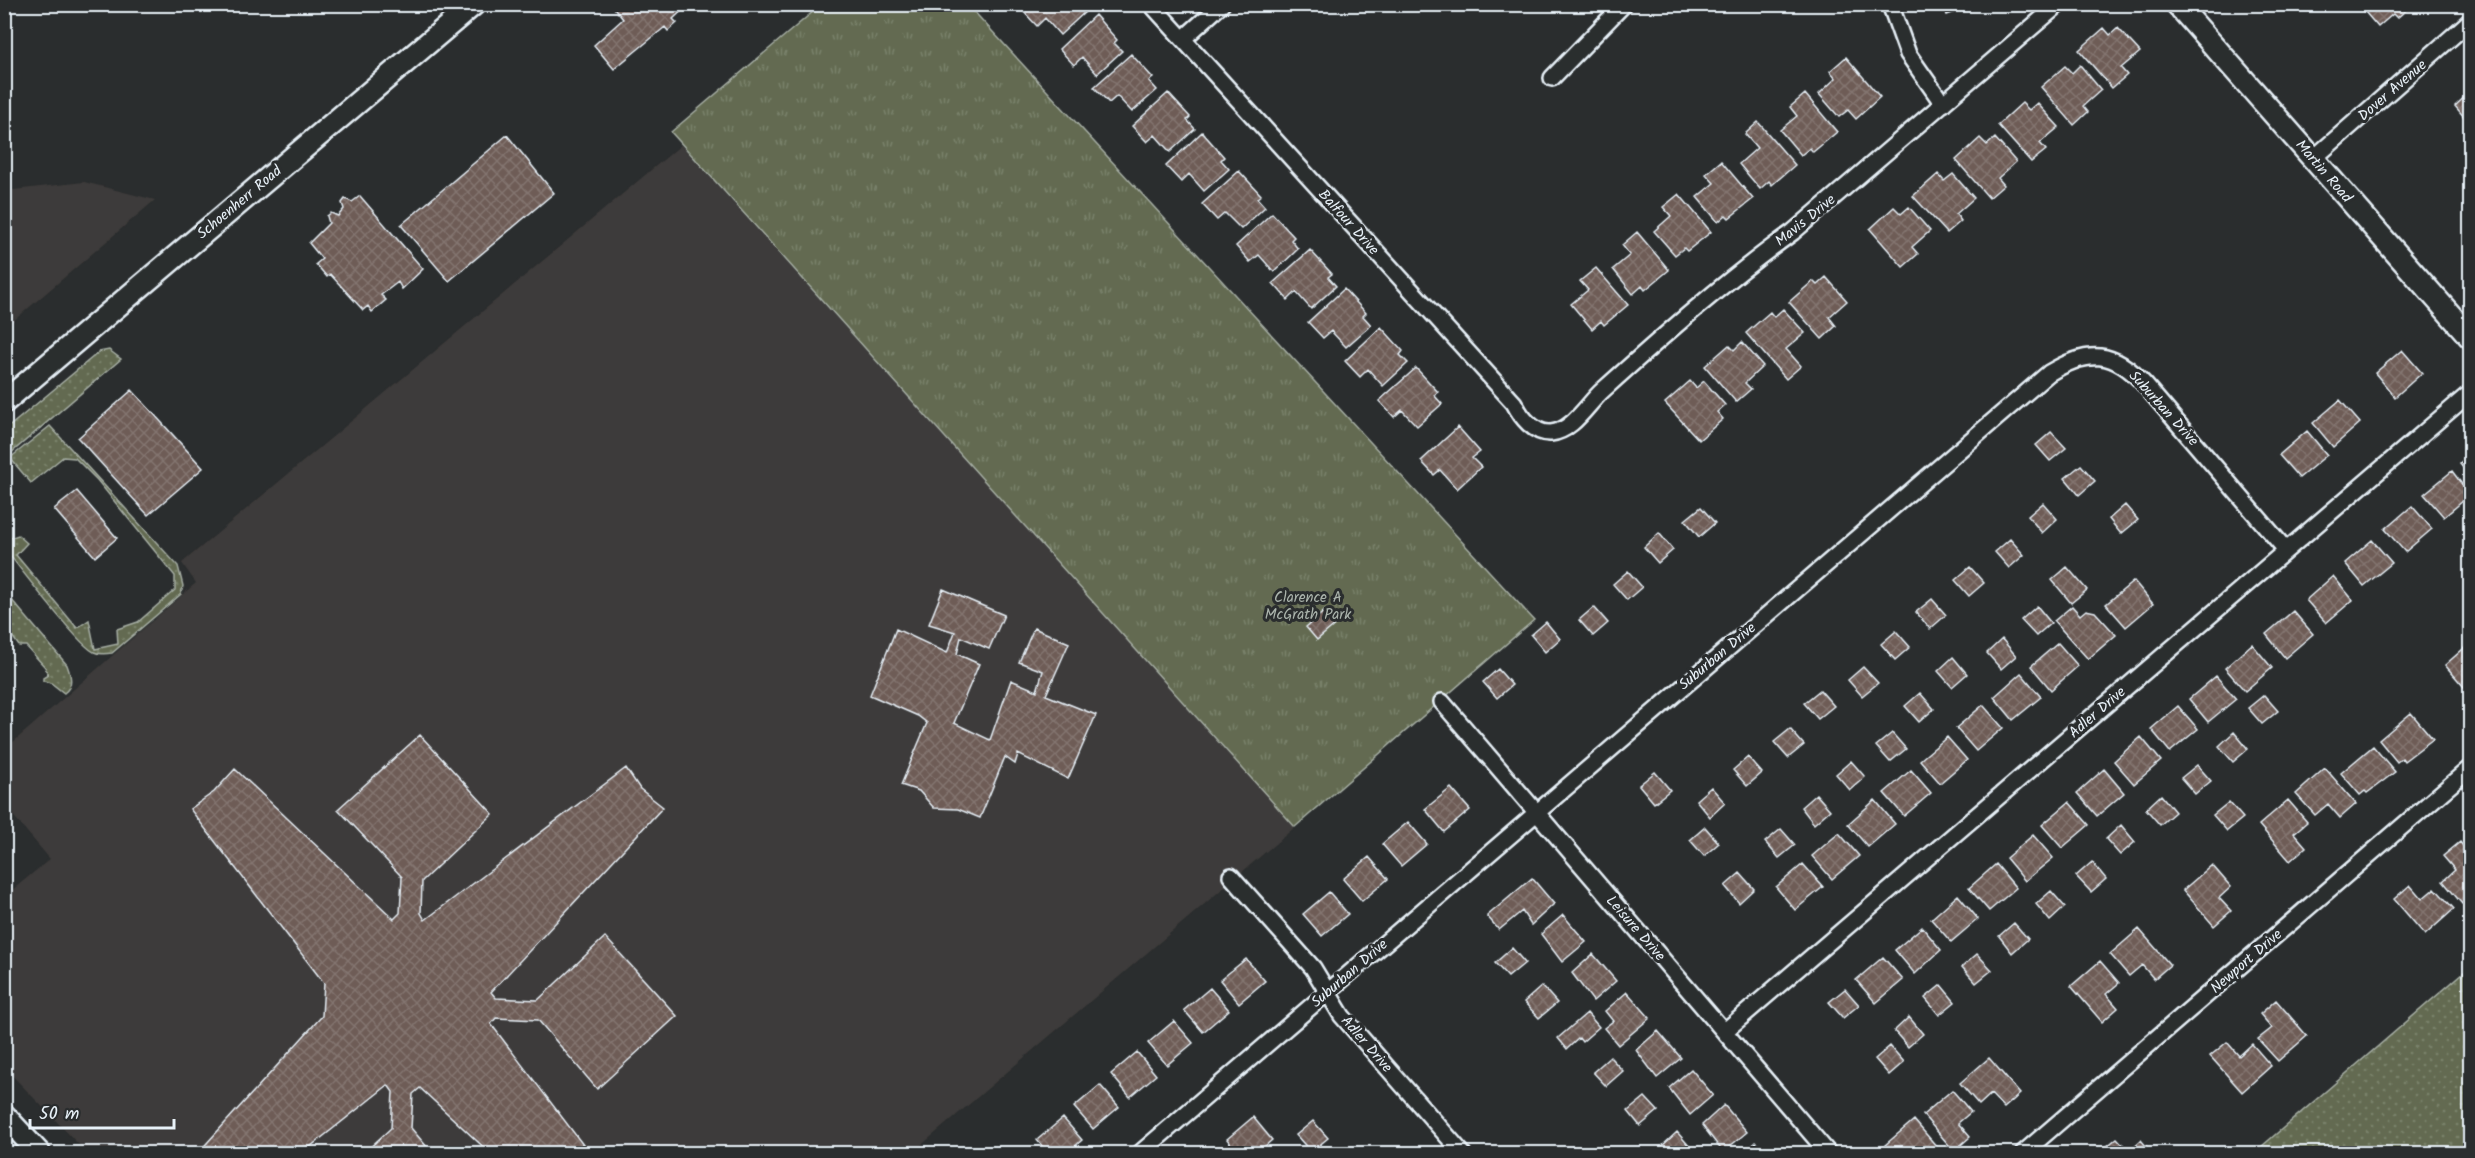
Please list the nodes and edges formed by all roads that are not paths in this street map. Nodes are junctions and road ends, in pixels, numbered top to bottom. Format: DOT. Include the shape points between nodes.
graph roads {
  1 [pos="474,4"];
  2 [pos="1151,4"];
  3 [pos="1222,4"];
  4 [pos="1624,4"];
  5 [pos="1890,4"];
  6 [pos="2059,4"];
  7 [pos="2177,4"];
  8 [pos="2470,21"];
  9 [pos="1183,39"];
  10 [pos="1552,78"];
  11 [pos="1943,104"];
  12 [pos="2313,159"];
  13 [pos="2470,337"];
  14 [pos="2470,393"];
  15 [pos="4,402"];
  16 [pos="1550,433"];
  17 [pos="2286,550"];
  18 [pos="1442,702"];
  19 [pos="2470,768"];
  20 [pos="1537,812"];
  21 [pos="1231,876"];
  22 [pos="1328,992"];
  23 [pos="1725,1031"];
  24 [pos="4,1115"];
  25 [pos="40,1154"];
  26 [pos="1138,1154"];
  27 [pos="1463,1154"];
  28 [pos="1830,1154"];
  29 [pos="2022,1154"];
  1 -- 15 [label="main road, Schoenherr Road"];
  2 -- 9 [label="street, Balfour Drive"];
  3 -- 9 [label="street"];
  4 -- 10 [label="street"];
  5 -- 11 [label="street" via="1908,54"];
  6 -- 11 [label="street, Mavis Drive"];
  7 -- 12 [label="main road, Martin Road"];
  8 -- 12 [label="street, Dover Avenue"];
  9 -- 16 [label="street, Balfour Drive" via="1514,403 1520,416 1541,432"];
  11 -- 16 [label="street, Mavis Drive" via="1793,232 1748,264 1601,391 1569,425"];
  12 -- 13 [label="main road, Martin Road"];
  14 -- 17 [label="street, Adler Drive"];
  17 -- 20 [label="street, Suburban Drive" via="2125,365 2097,356 2068,362 2031,388"];
  17 -- 23 [label="street, Adler Drive"];
  18 -- 20 [label="street, Leisure Drive"];
  19 -- 29 [label="street, Newport Drive"];
  20 -- 22 [label="street, Suburban Drive"];
  20 -- 23 [label="street, Leisure Drive"];
  21 -- 22 [label="street, Adler Drive" via="1313,968"];
  22 -- 26 [label="street, Suburban Drive"];
  22 -- 27 [label="street, Adler Drive" via="1342,1016"];
  23 -- 28 [label="street, Leisure Drive"];
  24 -- 25 [label="main road"];
}
